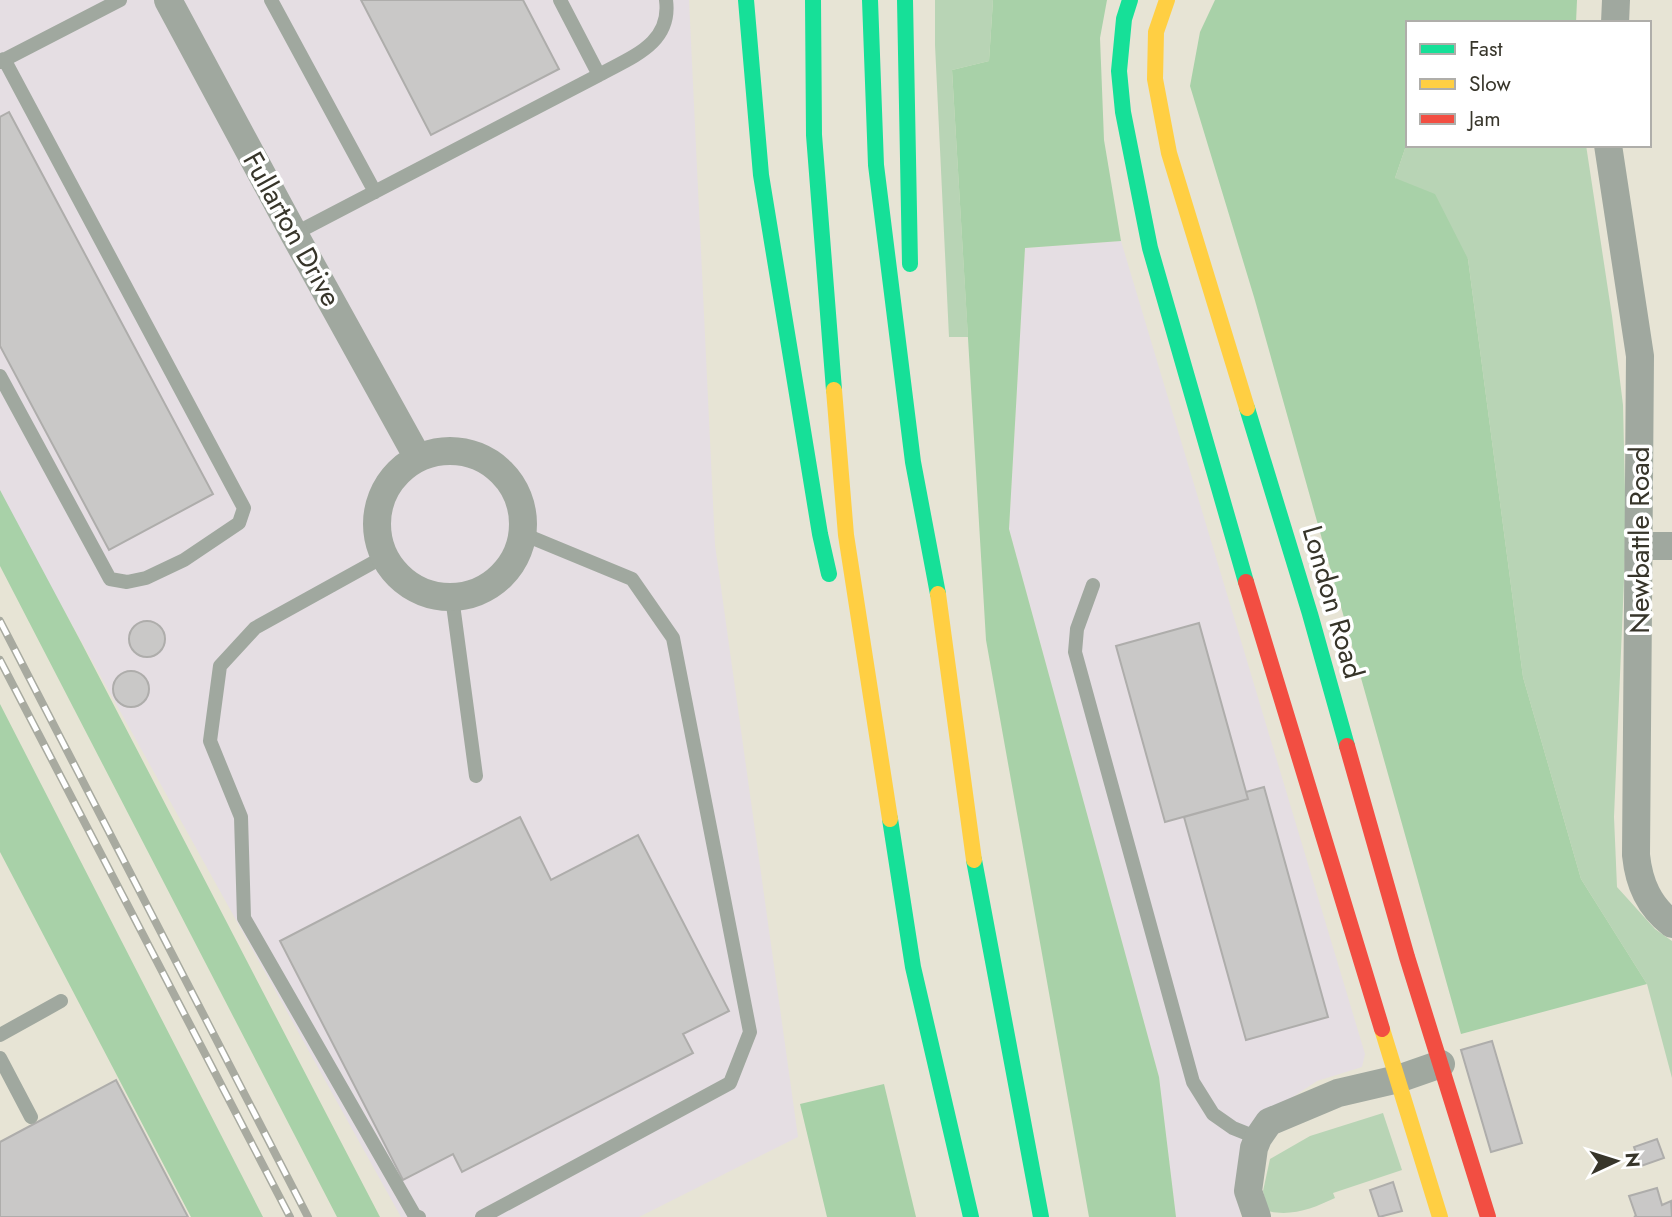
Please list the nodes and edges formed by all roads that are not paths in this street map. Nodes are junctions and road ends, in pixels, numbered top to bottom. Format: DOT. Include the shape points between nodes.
graph roads {
  1 [pos="120,0"];
  2 [pos="168,0"];
  3 [pos="271,0"];
  4 [pos="560,0"];
  5 [pos="666,0"];
  6 [pos="746,0"];
  7 [pos="813,0"];
  8 [pos="870,0"];
  9 [pos="905,0"];
  10 [pos="1130,0"];
  11 [pos="1167,0"];
  12 [pos="1616,0"];
  13 [pos="1615,21"];
  14 [pos="2,61"];
  15 [pos="599,75"];
  16 [pos="1608,147"];
  17 [pos="375,192"];
  18 [pos="294,234"];
  19 [pos="910,280"];
  20 [pos="911,322"];
  21 [pos="0,376"];
  22 [pos="418,458"];
  23 [pos="913,462"];
  24 [pos="523,534"];
  25 [pos="1639,546"];
  26 [pos="1672,546"];
  27 [pos="385,556"];
  28 [pos="1093,585"];
  29 [pos="832,588"];
  30 [pos="452,597"];
  31 [pos="855,696"];
  32 [pos="476,776"];
  33 [pos="1672,924"];
  34 [pos="913,967"];
  35 [pos="61,1001"];
  36 [pos="0,1035"];
  37 [pos="0,1058"];
  38 [pos="1441,1064"];
  39 [pos="1398,1079"];
  40 [pos="31,1117"];
  41 [pos="1258,1138"];
  42 [pos="419,1217"];
  43 [pos="482,1217"];
  44 [pos="971,1217"];
  45 [pos="1041,1217"];
  46 [pos="1257,1217"];
  47 [pos="1440,1217"];
  48 [pos="1488,1217"];
  1 -- 14 [label="lane"];
  2 -- 18 [label="street, Fullarton Drive"];
  3 -- 17 [label="lane"];
  4 -- 15 [label="lane"];
  5 -- 15 [label="lane" via="668,13 660,35"];
  6 -- 29 [label="main road" via="761,175"];
  7 -- 34 [label="main road" via="814,135 846,535"];
  8 -- 23 [label="main road" via="876,165"];
  9 -- 19 [label="main road"];
  10 -- 39 [label="main road" via="1119,71 1150,248 1257,621"];
  11 -- 38 [label="main road, London Road" via="1156,32 1155,79 1169,153"];
  12 -- 13 [label="street"];
  14 -- 21 [label="lane" via="244,508 239,523 146,578 110,579"];
  15 -- 17 [label="lane"];
  16 -- 25 [label="street, Newbattle Road" via="1640,356"];
  17 -- 18 [label="lane"];
  18 -- 22 [label="street, Fullarton Drive"];
  20 -- 23 [label="main road"];
  22 -- 24 [label="street" via="440,451 463,451 484,458 516,490"];
  22 -- 27 [label="street" via="399,471 378,511 378,534"];
  23 -- 45 [label="main road" via="942,613 973,854"];
  24 -- 30 [label="street" via="506,572 472,594"];
  24 -- 43 [label="lane" via="632,579 673,638 750,1032 730,1083"];
  25 -- 26 [label="street"];
  25 -- 33 [label="street, Newbattle Road" via="1636,855 1643,888"];
  27 -- 30 [label="street" via="412,586 431,595"];
  27 -- 42 [label="lane" via="255,628 220,666 210,741 241,817 244,918"];
  28 -- 41 [label="lane" via="1077,629 1075,652 1193,1082 1213,1114"];
  30 -- 32 [label="lane"];
  31 -- 34 [label="main road"];
  34 -- 44 [label="main road"];
  35 -- 36 [label="lane"];
  37 -- 40 [label="lane"];
  38 -- 39 [label="street"];
  38 -- 48 [label="main road, London Road"];
  39 -- 41 [label="street" via="1338,1093 1269,1122"];
  39 -- 47 [label="main road"];
  41 -- 46 [label="street" via="1248,1191"];
}
